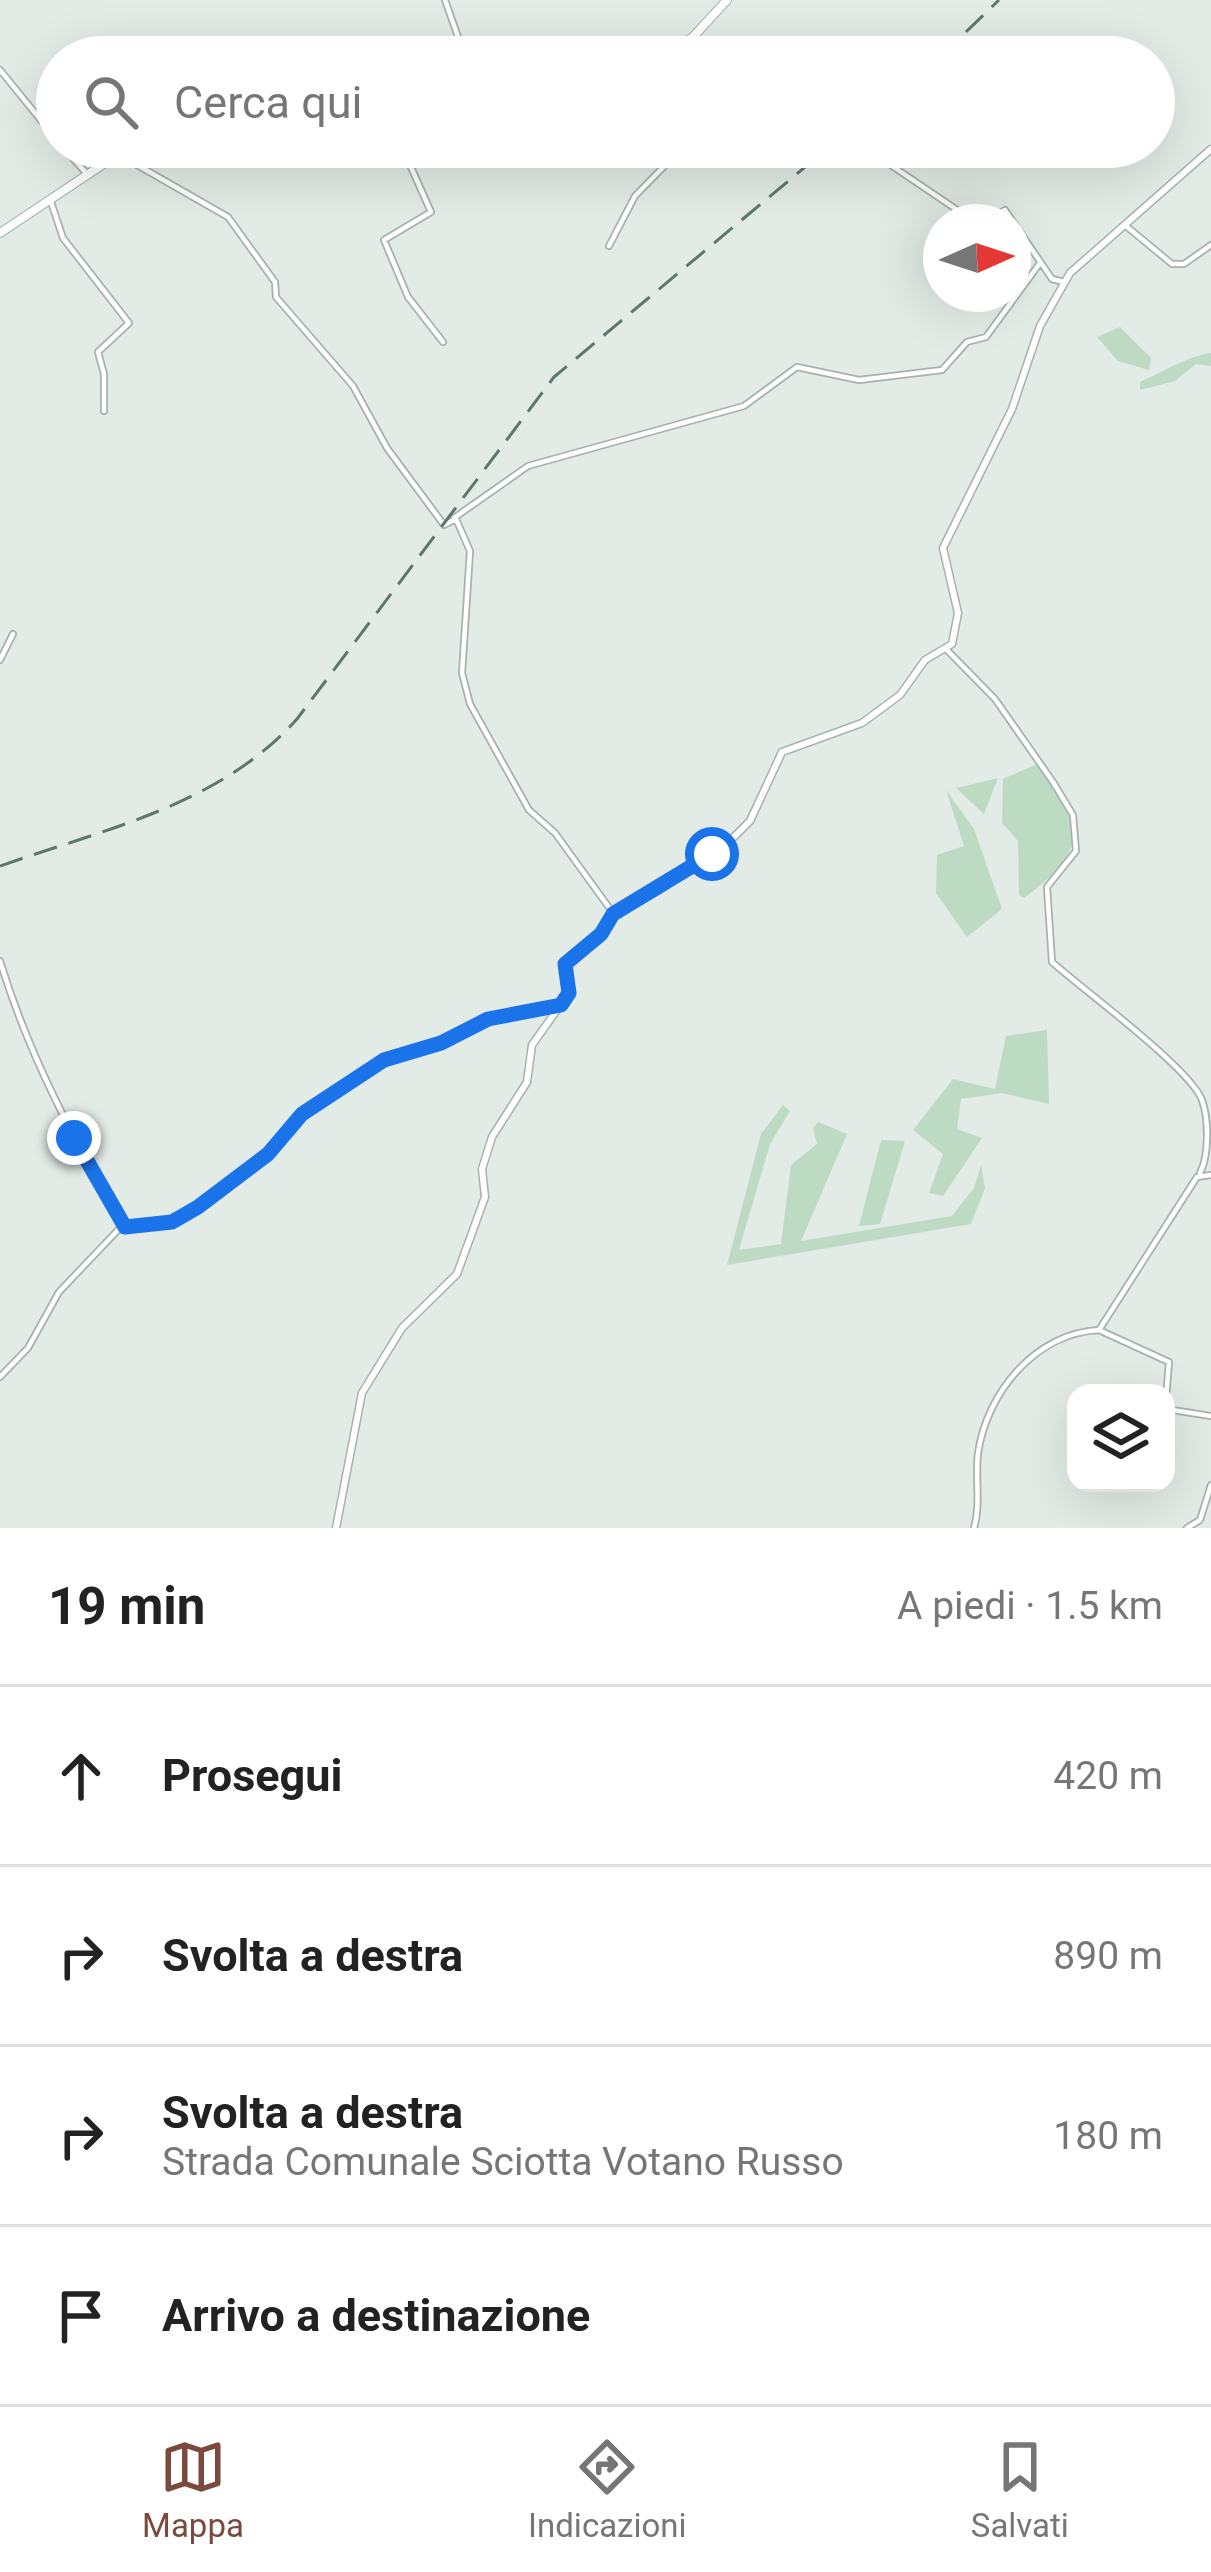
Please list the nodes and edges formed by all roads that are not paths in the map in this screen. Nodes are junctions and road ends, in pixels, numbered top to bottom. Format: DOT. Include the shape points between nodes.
graph roads {
  1 [pos="445,0"];
  2 [pos="727,0"];
  3 [pos="458,36"];
  4 [pos="694,36"];
  5 [pos="0,70"];
  6 [pos="36,114"];
  7 [pos="1211,149"];
  8 [pos="82,168"];
  9 [pos="97,168"];
  10 [pos="142,168"];
  11 [pos="411,168"];
  12 [pos="661,168"];
  13 [pos="896,168"];
  14 [pos="88,174"];
  15 [pos="50,199"];
  16 [pos="951,204"];
  17 [pos="1126,226"];
  18 [pos="0,233"];
  19 [pos="1211,245"];
  20 [pos="608,246"];
  21 [pos="1031,249"];
  22 [pos="1040,263"];
  23 [pos="1064,282"];
  24 [pos="443,342"];
  25 [pos="104,411"];
  26 [pos="454,518"];
  27 [pos="13,634"];
  28 [pos="946,649"];
  29 [pos="0,660"];
  30 [pos="613,914"];
  31 [pos="0,961"];
  32 [pos="561,1005"];
  33 [pos="1200,1173"];
  34 [pos="1211,1175"];
  35 [pos="125,1227"];
  36 [pos="1099,1330"];
  37 [pos="0,1377"];
  38 [pos="1167,1384"];
  39 [pos="1175,1410"];
  40 [pos="1211,1416"];
  41 [pos="1211,1485"];
  42 [pos="337,1528"];
  43 [pos="974,1528"];
  44 [pos="1186,1528"];
  1 -- 3 [label="street"];
  2 -- 4 [label="main road"];
  5 -- 6 [label="street"];
  7 -- 17 [label="street"];
  8 -- 14 [label="street"];
  9 -- 14 [label="main road"];
  10 -- 26 [label="street" via="230,219 275,282 276,297 353,386 427,504 444,525"];
  11 -- 24 [label="street" via="431,212 384,240 408,297"];
  12 -- 20 [label="street" via="634,196"];
  13 -- 16 [label="street"];
  14 -- 15 [label="main road"];
  15 -- 18 [label="main road"];
  15 -- 25 [label="street" via="63,238 129,323 98,352"];
  17 -- 19 [label="street" via="1172,264"];
  17 -- 23 [label="street"];
  21 -- 22 [label="street"];
  22 -- 23 [label="street"];
  22 -- 26 [label="street" via="986,338 967,342 942,370 859,380 797,367 744,406 528,466"];
  23 -- 28 [label="street" via="944,548 958,614"];
  26 -- 30 [label="street" via="470,551 462,673 470,704 529,810"];
  27 -- 29 [label="street"];
  28 -- 30 [label="street" via="862,723 782,752 735,836"];
  28 -- 33 [label="street" via="995,699 1073,815 1076,851 1047,887 1052,962 1202,1100 1207,1155"];
  30 -- 32 [label="street" via="565,964 569,993"];
  31 -- 35 [label="street" via="41,1075"];
  32 -- 35 [label="street" via="488,1019 384,1060 302,1114 268,1154 198,1207 172,1222"];
  32 -- 42 [label="street" via="532,1045 527,1082 492,1137 482,1169 485,1197 457,1274 402,1328 362,1394"];
  33 -- 34 [label="street"];
  33 -- 36 [label="street"];
  35 -- 37 [label="street" via="58,1292 28,1348"];
  36 -- 38 [label="street" via="1169,1362"];
  36 -- 43 [label="street" via="1069,1331 1004,1379 978,1450"];
  39 -- 40 [label="street"];
  41 -- 44 [label="street" via="1200,1520"];
}
